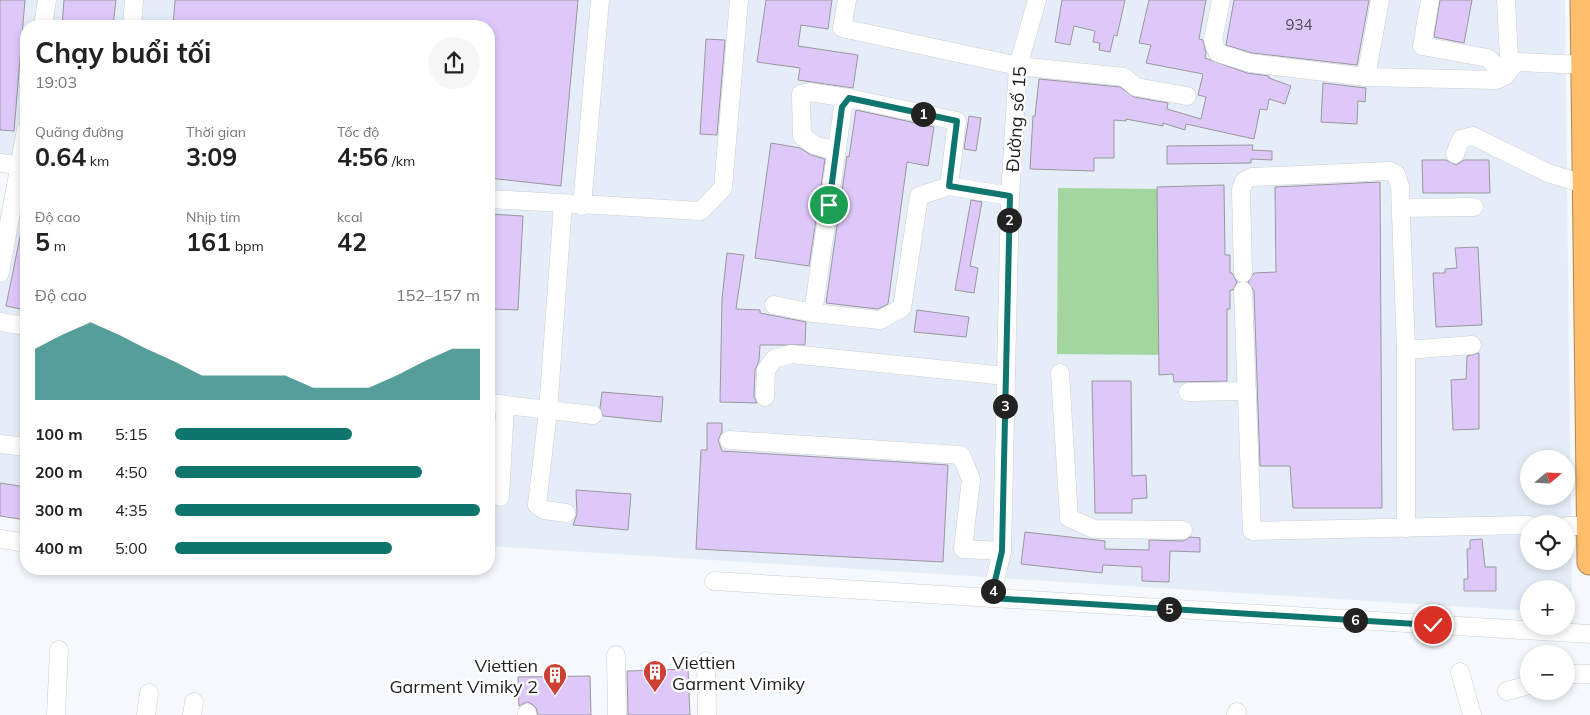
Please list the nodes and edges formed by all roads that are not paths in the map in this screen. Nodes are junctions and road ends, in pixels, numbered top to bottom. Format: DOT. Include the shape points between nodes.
graph roads {
  1 [pos="47,0"];
  2 [pos="134,0"];
  3 [pos="600,0"];
  4 [pos="739,0"];
  5 [pos="847,0"];
  6 [pos="1037,0"];
  7 [pos="1221,0"];
  8 [pos="1380,0"];
  9 [pos="1430,0"];
  10 [pos="1506,0"];
  11 [pos="1583,0"];
  12 [pos="44,20"];
  13 [pos="132,20"];
  14 [pos="1516,62"];
  15 [pos="1585,65"];
  16 [pos="1018,66"];
  17 [pos="1505,76"];
  18 [pos="1366,77"];
  19 [pos="1187,96"];
  20 [pos="849,98"];
  21 [pos="836,151"];
  22 [pos="1455,154"];
  23 [pos="0,163"];
  24 [pos="20,165"];
  25 [pos="20,182"];
  26 [pos="1587,185"];
  27 [pos="949,186"];
  28 [pos="1010,196"];
  29 [pos="495,199"];
  30 [pos="564,204"];
  31 [pos="582,206"];
  32 [pos="1474,207"];
  33 [pos="1400,208"];
  34 [pos="1,265"];
  35 [pos="1243,273"];
  36 [pos="1243,291"];
  37 [pos="774,305"];
  38 [pos="813,313"];
  39 [pos="0,322"];
  40 [pos="20,325"];
  41 [pos="1472,345"];
  42 [pos="1406,350"];
  43 [pos="1060,373"];
  44 [pos="1006,376"];
  45 [pos="1247,391"];
  46 [pos="1188,392"];
  47 [pos="765,397"];
  48 [pos="497,405"];
  49 [pos="548,411"];
  50 [pos="593,415"];
  51 [pos="729,440"];
  52 [pos="0,444"];
  53 [pos="20,446"];
  54 [pos="500,497"];
  55 [pos="566,513"];
  56 [pos="1520,525"];
  57 [pos="1575,526"];
  58 [pos="1590,526"];
  59 [pos="1406,528"];
  60 [pos="1183,530"];
  61 [pos="0,540"];
  62 [pos="20,542"];
  63 [pos="1002,551"];
  64 [pos="1590,562"];
  65 [pos="714,581"];
  66 [pos="991,598"];
  67 [pos="1590,634"];
  68 [pos="59,650"];
  69 [pos="616,655"];
  70 [pos="706,661"];
  71 [pos="1460,672"];
  72 [pos="1575,674"];
  73 [pos="1590,674"];
  74 [pos="1520,687"];
  75 [pos="1507,691"];
  76 [pos="149,693"];
  77 [pos="56,715"];
  78 [pos="146,715"];
  79 [pos="617,715"];
  80 [pos="707,715"];
  81 [pos="1472,715"];
  1 -- 12 [label="street"];
  2 -- 13 [label="street"];
  3 -- 31 [label="street"];
  4 -- 31 [label="street" via="723,188 701,211"];
  5 -- 16 [label="street" via="842,28"];
  6 -- 16 [label="street, Đường số 15"];
  7 -- 18 [label="street" via="1213,40 1218,53 1250,63"];
  8 -- 18 [label="street"];
  9 -- 17 [label="street" via="1422,46 1488,58"];
  10 -- 14 [label="street" via="1507,50 1509,58"];
  11 -- 15 [label="highway"];
  14 -- 15 [label="street"];
  14 -- 17 [label="street"];
  15 -- 26 [label="highway"];
  16 -- 19 [label="street" via="1124,76 1136,87"];
  16 -- 28 [label="street, Đường số 15"];
  17 -- 18 [label="street" via="1496,80"];
  20 -- 21 [label="street" via="842,107"];
  20 -- 21 [label="street" via="809,92 802,94 802,136 814,145"];
  20 -- 27 [label="street" via="957,121"];
  21 -- 38 [label="street"];
  22 -- 26 [label="street" via="1461,139 1473,136 1548,173"];
  23 -- 24 [label="street"];
  25 -- 34 [label="street"];
  26 -- 58 [label="highway"];
  27 -- 28 [label="street"];
  27 -- 38 [label="street" via="919,196 902,308 880,320"];
  28 -- 44 [label="street, Đường số 15"];
  29 -- 30 [label="street"];
  30 -- 31 [label="street"];
  30 -- 49 [label="street"];
  32 -- 33 [label="street"];
  33 -- 35 [label="street" via="1398,179 1390,171 1252,177 1244,181 1241,190"];
  33 -- 42 [label="street"];
  36 -- 45 [label="street"];
  37 -- 38 [label="street"];
  39 -- 40 [label="street"];
  41 -- 42 [label="street"];
  42 -- 59 [label="street"];
  43 -- 60 [label="street" via="1070,518 1094,529"];
  44 -- 47 [label="street" via="791,354 774,359 766,370"];
  44 -- 63 [label="street, Đường số 15"];
  45 -- 46 [label="street"];
  45 -- 59 [label="street" via="1252,531"];
  48 -- 49 [label="street"];
  48 -- 54 [label="street"];
  49 -- 50 [label="street"];
  49 -- 55 [label="street" via="537,505 544,510"];
  51 -- 63 [label="street" via="960,455 971,479 963,549"];
  52 -- 53 [label="street"];
  56 -- 59 [label="street"];
  57 -- 58 [label="street"];
  58 -- 64 [label="highway"];
  61 -- 62 [label="street"];
  63 -- 66 [label="street, Đường số 15"];
  65 -- 66 [label="street"];
  66 -- 67 [label="street"];
  68 -- 77 [label="street"];
  69 -- 79 [label="street"];
  70 -- 80 [label="street"];
  71 -- 81 [label="street"];
  72 -- 73 [label="street"];
  74 -- 75 [label="street"];
  76 -- 78 [label="street"];
}
